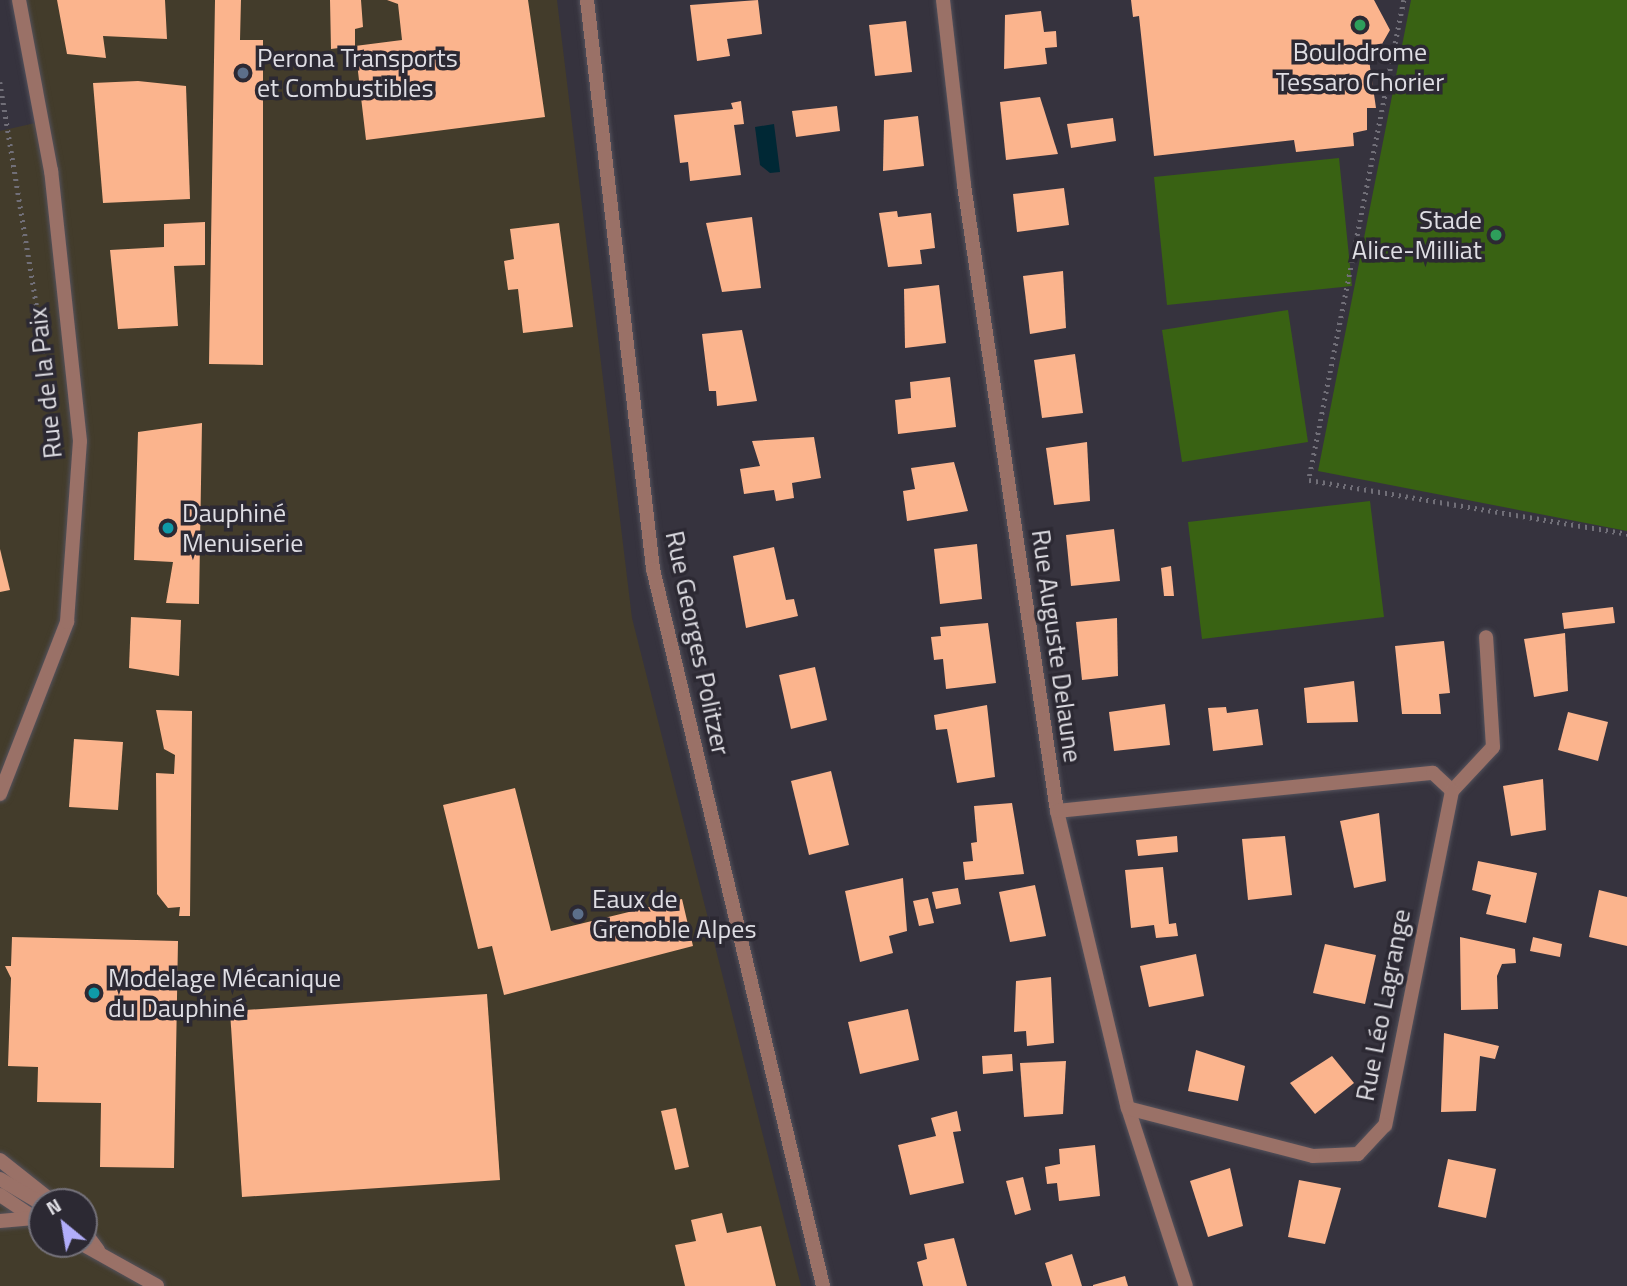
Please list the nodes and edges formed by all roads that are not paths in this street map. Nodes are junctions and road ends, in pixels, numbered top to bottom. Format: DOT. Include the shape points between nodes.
graph roads {
  1 [pos="19,0"];
  2 [pos="587,0"];
  3 [pos="943,0"];
  4 [pos="1486,637"];
  5 [pos="1452,791"];
  6 [pos="0,794"];
  7 [pos="1057,811"];
  8 [pos="1128,1108"];
  9 [pos="0,1160"];
  10 [pos="0,1179"];
  11 [pos="35,1188"];
  12 [pos="0,1195"];
  13 [pos="28,1196"];
  14 [pos="28,1214"];
  15 [pos="0,1221"];
  16 [pos="28,1221"];
  17 [pos="98,1250"];
  18 [pos="157,1286"];
  19 [pos="824,1286"];
  20 [pos="1186,1286"];
  1 -- 6 [label="street, Rue de la Paix" via="51,172 80,440 67,622"];
  2 -- 19 [label="street, Rue Georges Politzer" via="653,569"];
  3 -- 7 [label="street, Rue Auguste Delaune" via="964,185"];
  4 -- 5 [label="street" via="1493,747"];
  5 -- 7 [label="street" via="1433,772"];
  5 -- 8 [label="street, Rue Léo Lagrange" via="1385,1125 1358,1154 1313,1156"];
  7 -- 8 [label="street, Rue Auguste Delaune"];
  8 -- 20 [label="street, Rue Auguste Delaune"];
  9 -- 11 [label="street"];
  10 -- 13 [label="street"];
  12 -- 14 [label="street"];
  15 -- 16 [label="street"];
  17 -- 18 [label="street"];
}
